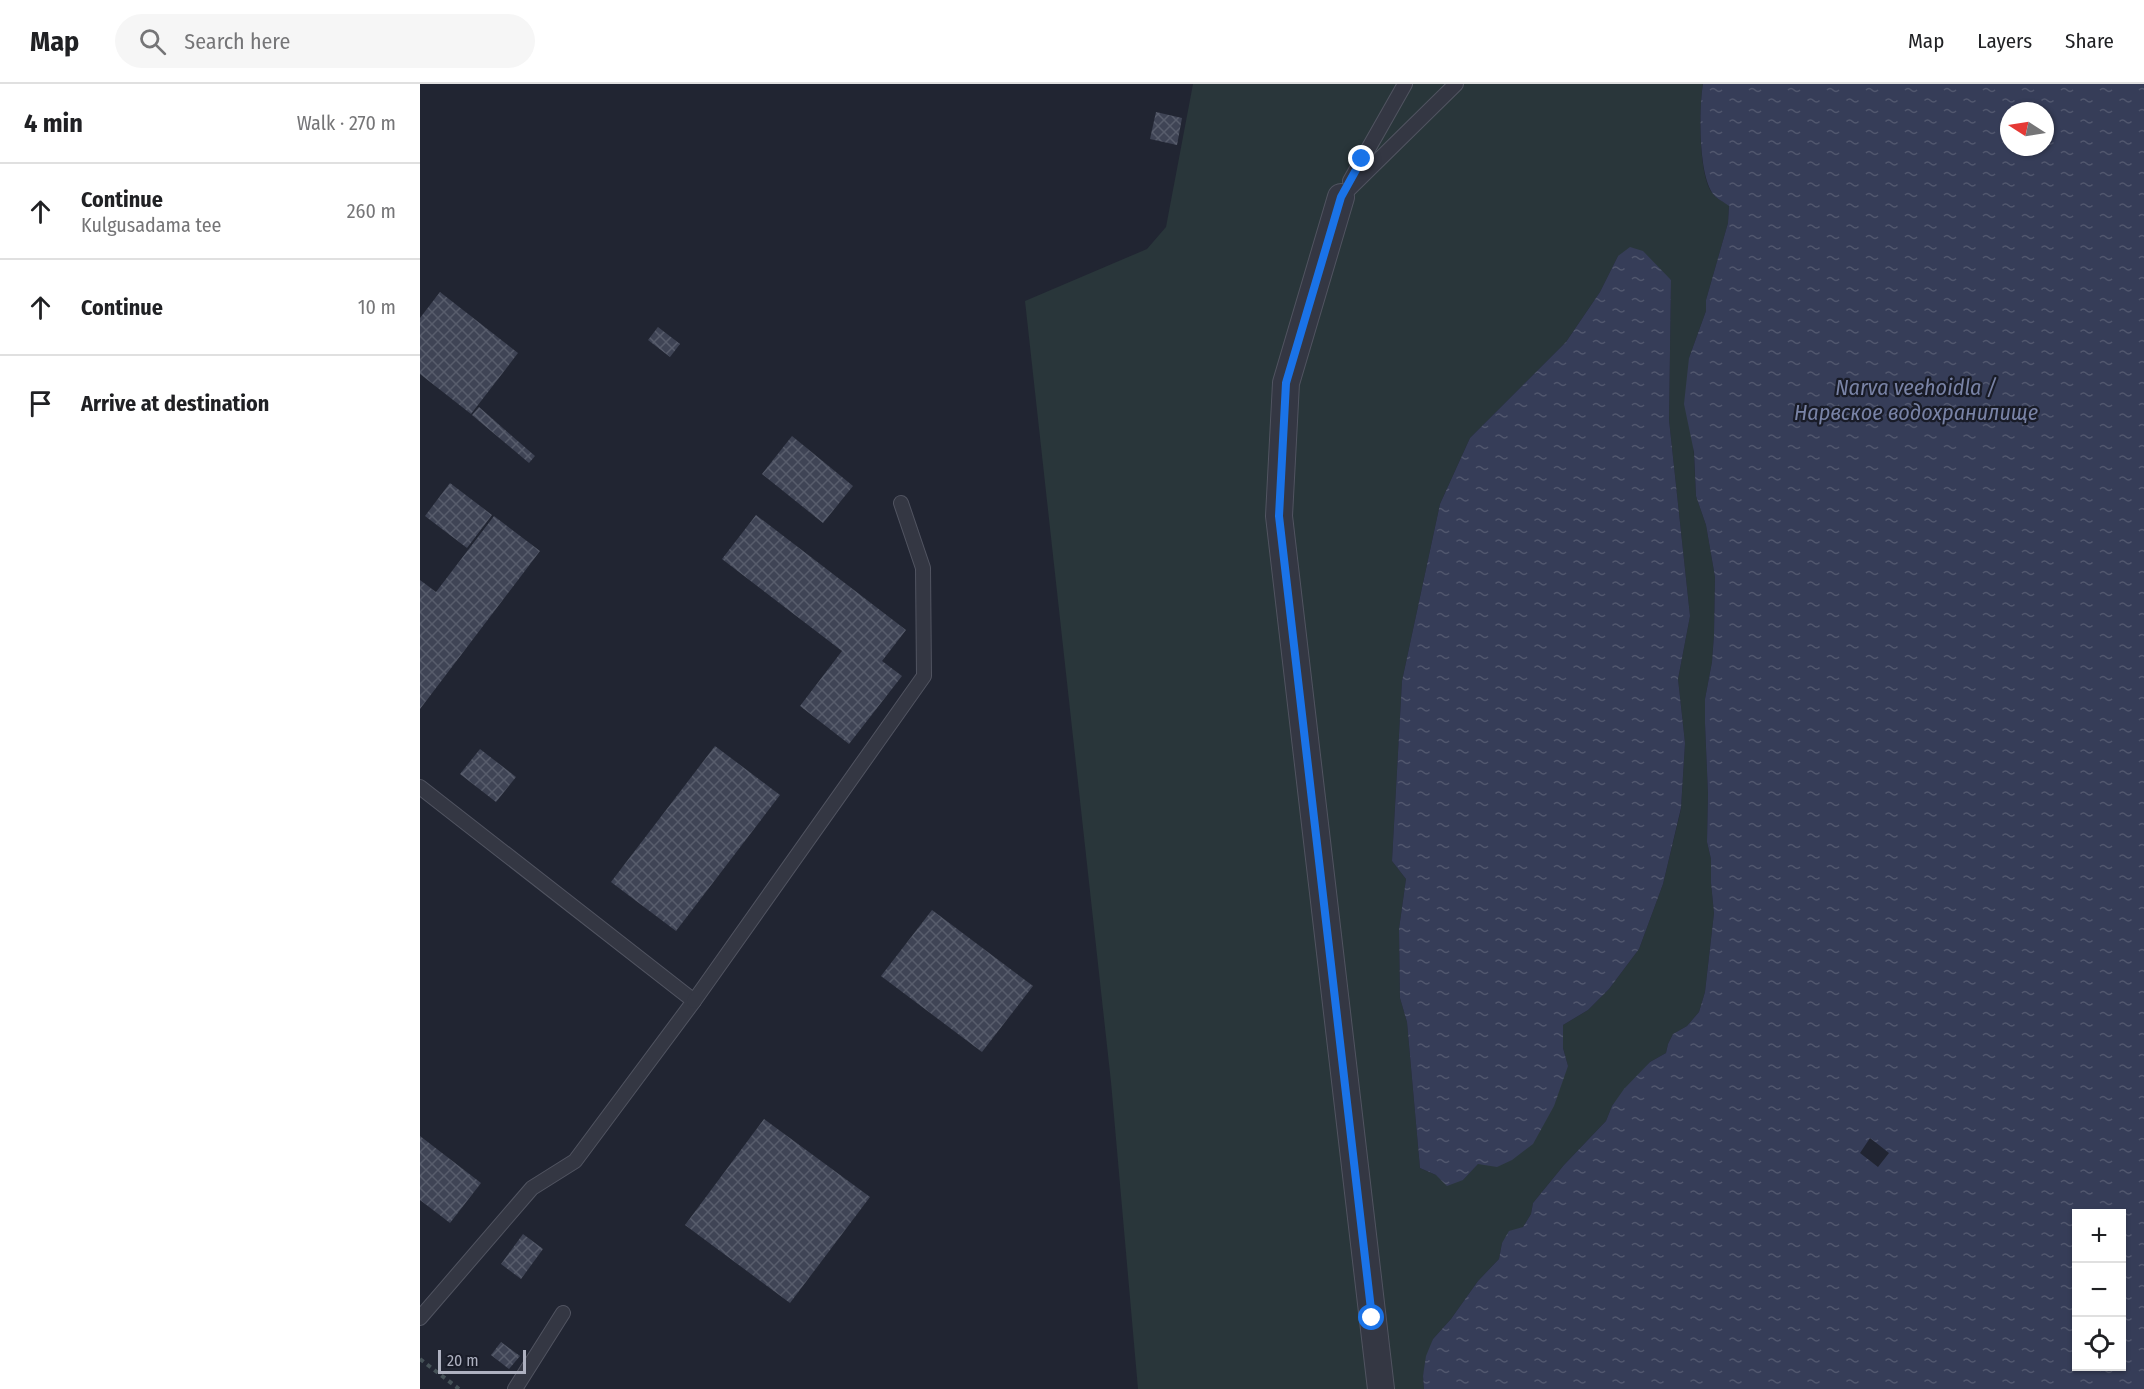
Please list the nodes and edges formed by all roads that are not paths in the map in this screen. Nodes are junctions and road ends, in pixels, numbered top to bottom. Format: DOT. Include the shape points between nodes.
graph roads {
  1 [pos="1405,84"];
  2 [pos="1456,84"];
  3 [pos="1341,197"];
  4 [pos="901,503"];
  5 [pos="420,788"];
  6 [pos="694,1001"];
  7 [pos="563,1313"];
  8 [pos="420,1318"];
  9 [pos="515,1389"];
  10 [pos="1381,1389"];
  1 -- 3 [label="lane"];
  2 -- 3 [label="lane"];
  3 -- 10 [label="street" via="1286,383 1279,516"];
  4 -- 6 [label="lane" via="923,568 924,676"];
  5 -- 6 [label="lane"];
  6 -- 8 [label="lane" via="575,1161 532,1188"];
  7 -- 9 [label="lane"];
}
